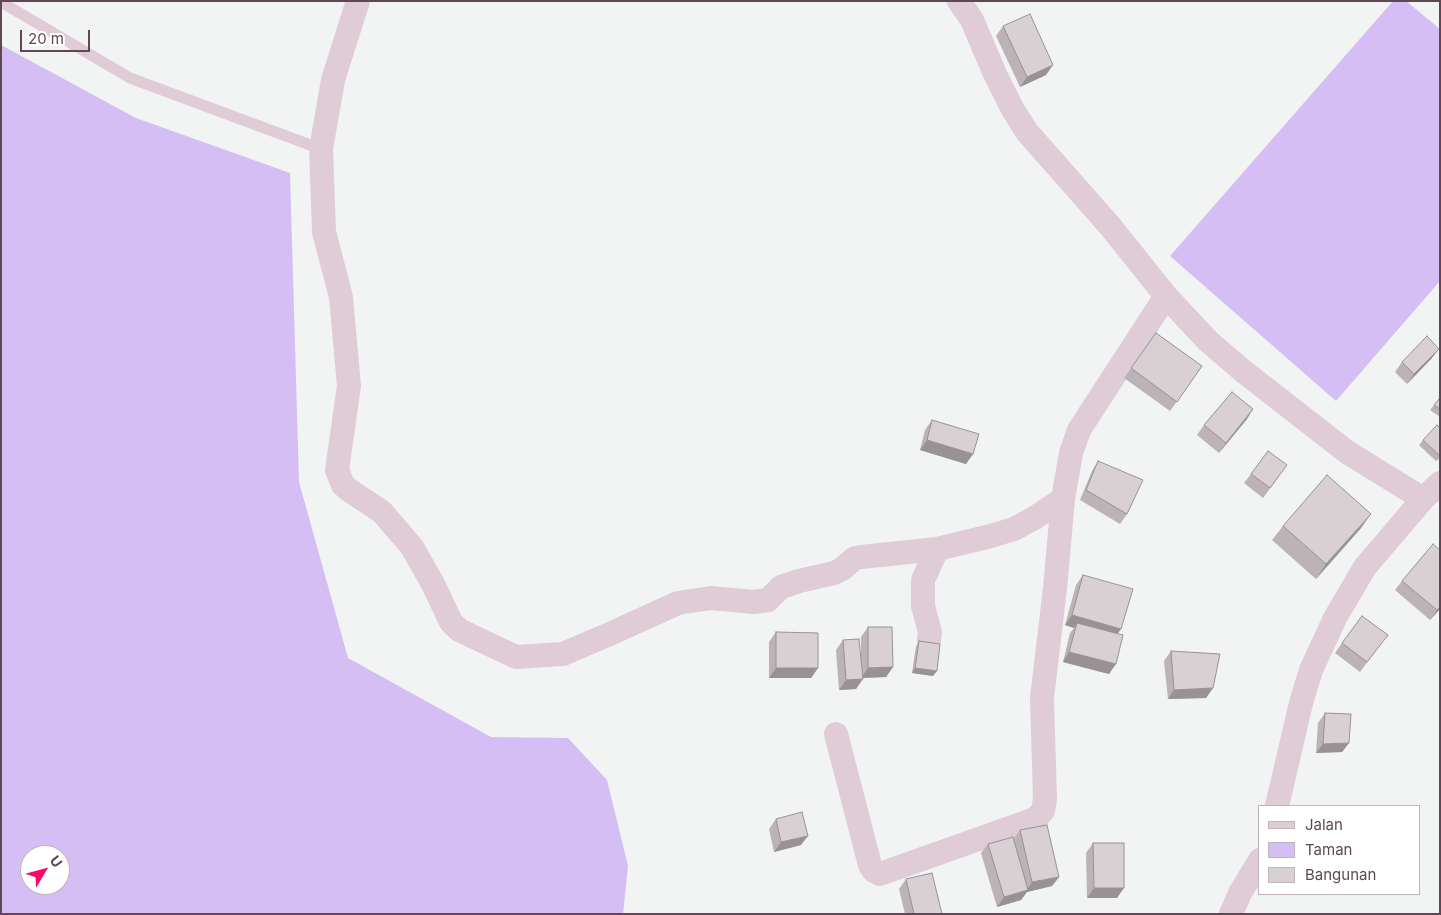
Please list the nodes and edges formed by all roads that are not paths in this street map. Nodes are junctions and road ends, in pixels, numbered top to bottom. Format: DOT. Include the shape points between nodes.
graph roads {
  1 [pos="358,1"];
  2 [pos="959,1"];
  3 [pos="1,2"];
  4 [pos="321,149"];
  5 [pos="1166,296"];
  6 [pos="1440,483"];
  7 [pos="1063,499"];
  8 [pos="1423,499"];
  9 [pos="937,550"];
  10 [pos="929,640"];
  11 [pos="836,734"];
  12 [pos="1277,805"];
  13 [pos="1258,863"];
  14 [pos="1231,914"];
  1 -- 4 [label="street" via="333,80"];
  2 -- 5 [label="street" via="972,20 995,74 1027,132 1110,226"];
  3 -- 4 [label="lane" via="130,78"];
  4 -- 9 [label="street" via="324,232 341,297 350,386 337,470 343,484 382,512 412,547 451,622 459,630 516,658 563,654 678,603 711,598 768,600 781,587 834,573 855,558"];
  5 -- 7 [label="street" via="1079,430"];
  5 -- 8 [label="street" via="1243,372 1346,452"];
  6 -- 8 [label="street"];
  7 -- 9 [label="street" via="1014,529"];
  7 -- 11 [label="street" via="1042,698 1043,811 1035,819 880,874 870,865"];
  8 -- 12 [label="street" via="1365,567 1335,618 1311,670"];
  9 -- 10 [label="street" via="923,580"];
  13 -- 14 [label="street"];
}
